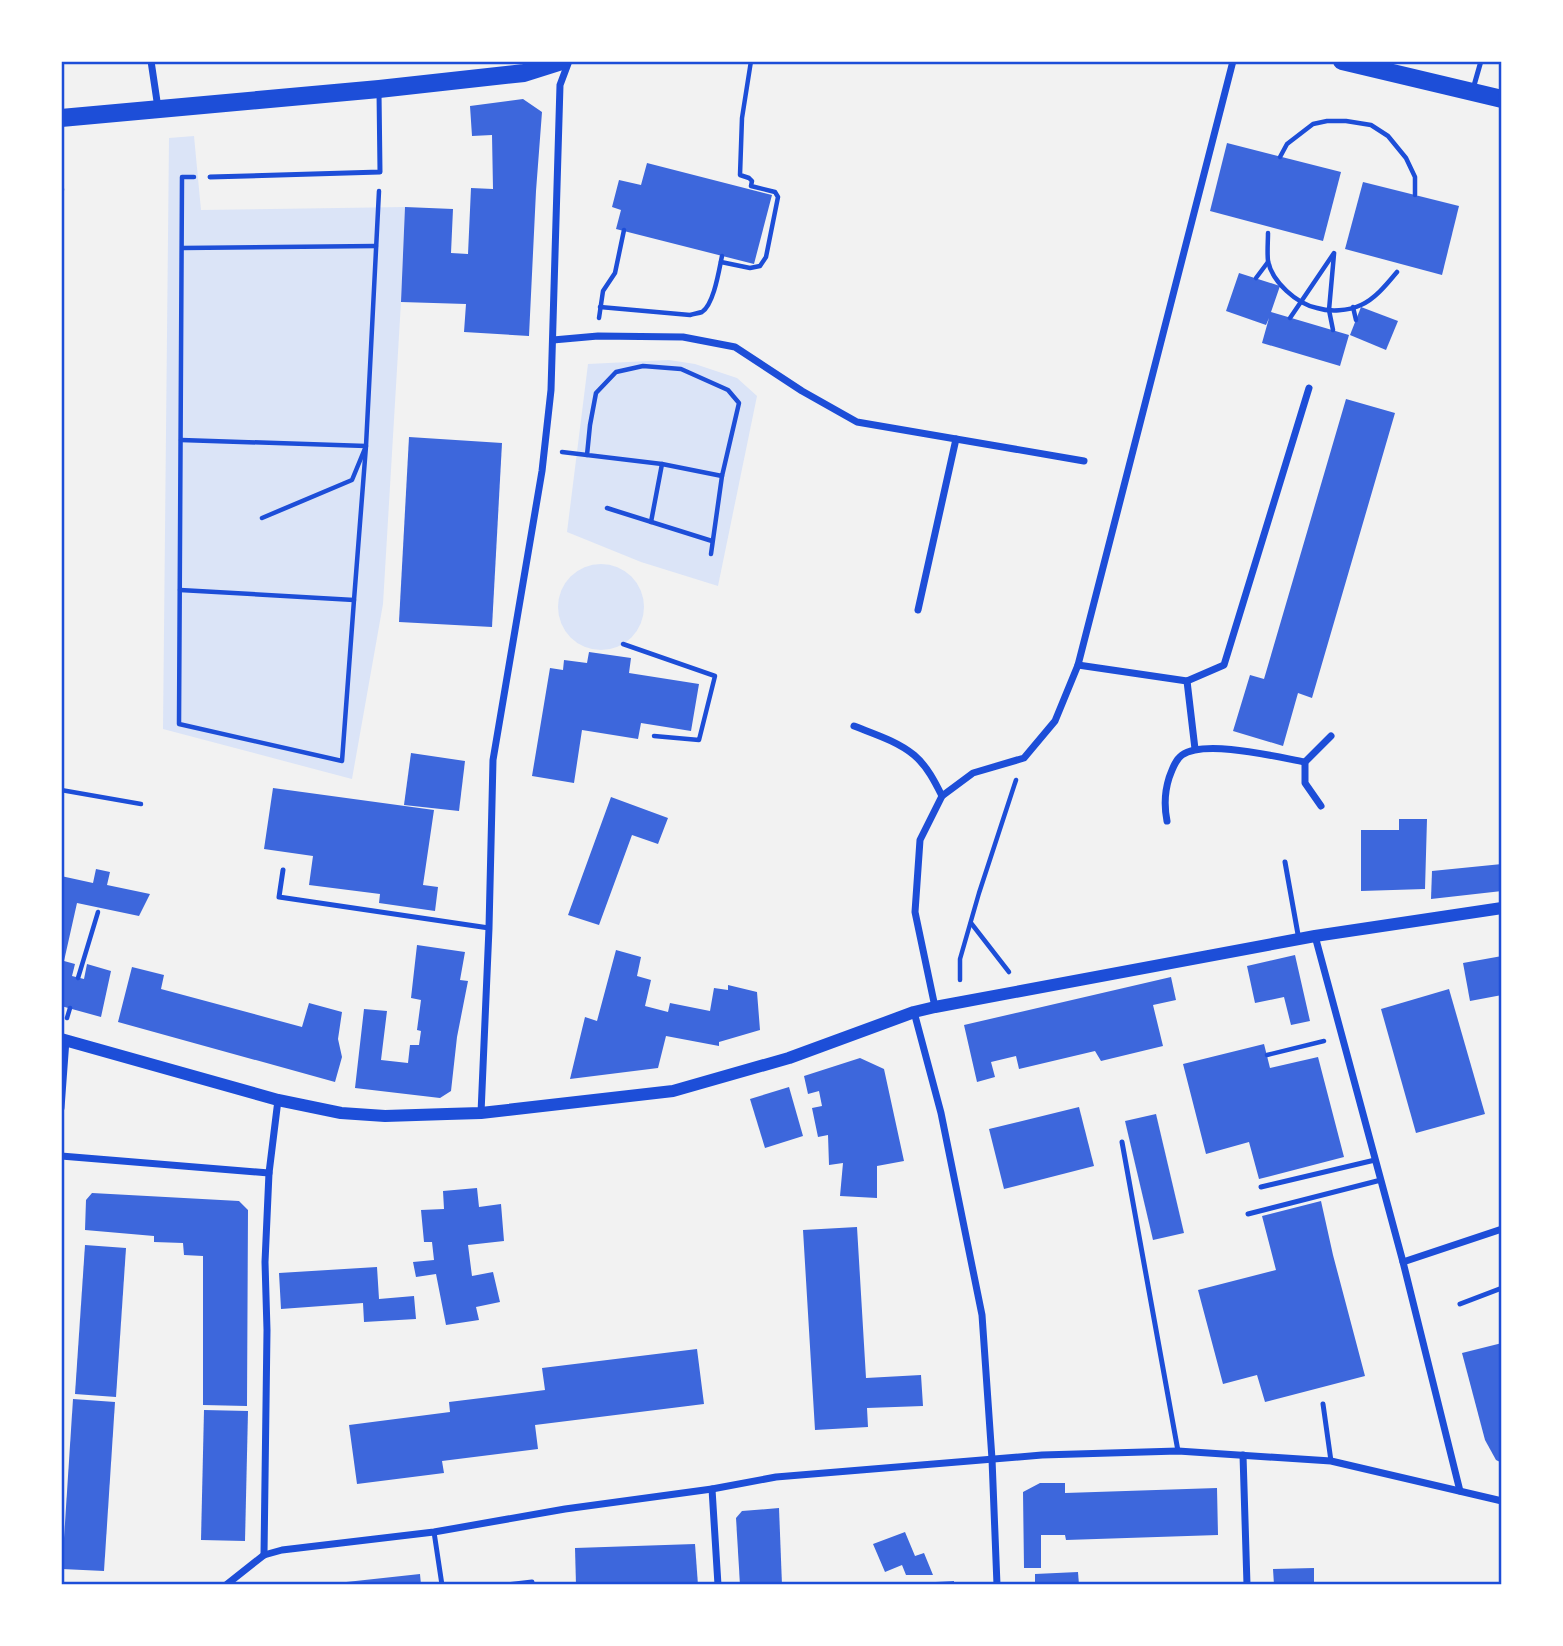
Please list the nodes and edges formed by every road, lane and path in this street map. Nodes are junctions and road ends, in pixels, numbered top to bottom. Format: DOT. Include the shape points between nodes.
graph roads {
  1 [pos="151,61"];
  2 [pos="562,61"];
  3 [pos="569,61"];
  4 [pos="751,61"];
  5 [pos="1233,61"];
  6 [pos="1342,61"];
  7 [pos="1481,61"];
  8 [pos="379,89"];
  9 [pos="1472,92"];
  10 [pos="1502,99"];
  11 [pos="158,109"];
  12 [pos="61,118"];
  13 [pos="1280,157"];
  14 [pos="380,172"];
  15 [pos="210,177"];
  16 [pos="61,182"];
  17 [pos="62,190"];
  18 [pos="1415,195"];
  19 [pos="624,230"];
  20 [pos="1268,233"];
  21 [pos="376,246"];
  22 [pos="183,248"];
  23 [pos="1268,262"];
  24 [pos="1397,272"];
  25 [pos="1256,278"];
  26 [pos="1301,301"];
  27 [pos="600,307"];
  28 [pos="1353,307"];
  29 [pos="1329,310"];
  30 [pos="1290,318"];
  31 [pos="1356,320"];
  32 [pos="1333,330"];
  33 [pos="598,336"];
  34 [pos="553,340"];
  35 [pos="1309,388"];
  36 [pos="956,439"];
  37 [pos="181,440"];
  38 [pos="366,446"];
  39 [pos="1084,461"];
  40 [pos="662,464"];
  41 [pos="722,476"];
  42 [pos="607,508"];
  43 [pos="262,519"];
  44 [pos="651,522"];
  45 [pos="712,541"];
  46 [pos="711,554"];
  47 [pos="180,590"];
  48 [pos="354,600"];
  49 [pos="918,610"];
  50 [pos="623,644"];
  51 [pos="1078,665"];
  52 [pos="1187,681"];
  53 [pos="854,726"];
  54 [pos="654,736"];
  55 [pos="1331,736"];
  56 [pos="1195,749"];
  57 [pos="1024,758"];
  58 [pos="1305,762"];
  59 [pos="61,790"];
  60 [pos="942,796"];
  61 [pos="141,804"];
  62 [pos="1321,806"];
  63 [pos="1167,821"];
  64 [pos="1285,862"];
  65 [pos="283,870"];
  66 [pos="1502,908"];
  67 [pos="98,912"];
  68 [pos="971,923"];
  69 [pos="489,928"];
  70 [pos="1315,936"];
  71 [pos="1299,940"];
  72 [pos="78,978"];
  73 [pos="1024,989"];
  74 [pos="959,1002"];
  75 [pos="935,1007"];
  76 [pos="914,1012"];
  77 [pos="1342,1037"];
  78 [pos="63,1040"];
  79 [pos="1267,1055"];
  80 [pos="278,1100"];
  81 [pos="61,1108"];
  82 [pos="481,1113"];
  83 [pos="1122,1142"];
  84 [pos="61,1156"];
  85 [pos="1375,1160"];
  86 [pos="270,1173"];
  87 [pos="1381,1181"];
  88 [pos="1261,1187"];
  89 [pos="1248,1214"];
  90 [pos="1502,1229"];
  91 [pos="1403,1262"];
  92 [pos="1502,1289"];
  93 [pos="1460,1304"];
  94 [pos="1323,1404"];
  95 [pos="1178,1451"];
  96 [pos="1243,1455"];
  97 [pos="992,1459"];
  98 [pos="1331,1461"];
  99 [pos="712,1489"];
  100 [pos="1460,1491"];
  101 [pos="1502,1501"];
  102 [pos="434,1532"];
  103 [pos="264,1555"];
  104 [pos="532,1582"];
  105 [pos="226,1585"];
  106 [pos="442,1585"];
  107 [pos="506,1585"];
  108 [pos="718,1585"];
  109 [pos="997,1585"];
  110 [pos="1247,1585"];
  1 -- 11 [label="street"];
  2 -- 8 [label="main road" via="524,73"];
  3 -- 34 [label="street" via="560,85"];
  4 -- 27 [label="path" via="740,175 749,178 751,186 778,197 766,257 760,266 750,268 722,259 712,297 701,313"];
  5 -- 51 [label="street"];
  6 -- 9 [label="main road"];
  7 -- 9 [label="lane"];
  8 -- 11 [label="main road"];
  8 -- 14 [label="lane"];
  9 -- 10 [label="main road"];
  11 -- 12 [label="main road"];
  13 -- 18 [label="path" via="1287,144 1313,124 1346,121 1371,125 1388,136 1406,158 1415,177"];
  14 -- 15 [label="lane"];
  14 -- 21 [label="path"];
  15 -- 22 [label="path" via="183,177"];
  16 -- 17 [label="path"];
  19 -- 27 [label="path" via="615,273 603,291"];
  20 -- 23 [label="path"];
  21 -- 22 [label="path"];
  21 -- 38 [label="path"];
  22 -- 37 [label="path"];
  23 -- 25 [label="path"];
  23 -- 26 [label="path" via="1278,282"];
  24 -- 28 [label="path" via="1380,291"];
  26 -- 29 [label="path"];
  26 -- 29 [label="path" via="1334,253"];
  26 -- 30 [label="path"];
  27 -- 33 [label="path"];
  28 -- 29 [label="path"];
  28 -- 31 [label="path"];
  29 -- 32 [label="path"];
  33 -- 34 [label="street"];
  33 -- 36 [label="street" via="683,337 735,347 858,422"];
  34 -- 69 [label="street" via="541,471 493,760"];
  35 -- 52 [label="street" via="1224,665"];
  36 -- 39 [label="street"];
  36 -- 49 [label="street"];
  37 -- 38 [label="path"];
  37 -- 47 [label="path"];
  38 -- 43 [label="path" via="352,480"];
  38 -- 48 [label="path"];
  40 -- 41 [label="path"];
  40 -- 41 [label="path" via="587,455 596,393 617,372 643,366 681,369 728,390 739,403"];
  40 -- 44 [label="path"];
  41 -- 45 [label="path"];
  42 -- 44 [label="path"];
  44 -- 45 [label="path"];
  45 -- 46 [label="path"];
  47 -- 48 [label="path"];
  47 -- 48 [label="path" via="179,724 342,761"];
  50 -- 54 [label="path" via="715,676 698,740"];
  51 -- 52 [label="street"];
  51 -- 57 [label="street" via="1055,721"];
  52 -- 56 [label="street"];
  53 -- 60 [label="street" via="915,755"];
  55 -- 58 [label="street"];
  56 -- 58 [label="street"];
  56 -- 63 [label="street" via="1180,756 1172,768 1165,789"];
  57 -- 60 [label="street" via="973,773"];
  57 -- 68 [label="path"];
  58 -- 62 [label="street" via="1305,783"];
  59 -- 61 [label="path"];
  60 -- 75 [label="street" via="920,841 915,912"];
  64 -- 71 [label="lane"];
  65 -- 69 [label="lane" via="279,897"];
  66 -- 70 [label="street"];
  67 -- 72 [label="path"];
  68 -- 73 [label="path"];
  68 -- 74 [label="path" via="960,959"];
  69 -- 82 [label="street"];
  70 -- 71 [label="street"];
  70 -- 77 [label="street"];
  71 -- 73 [label="street"];
  73 -- 74 [label="street"];
  74 -- 75 [label="street"];
  75 -- 76 [label="street"];
  76 -- 82 [label="street" via="789,1058 673,1091"];
  76 -- 97 [label="street" via="941,1113 982,1315"];
  77 -- 79 [label="path"];
  77 -- 85 [label="street"];
  78 -- 80 [label="street"];
  78 -- 81 [label="street"];
  80 -- 82 [label="street" via="341,1113 385,1116"];
  80 -- 86 [label="street"];
  83 -- 95 [label="lane"];
  84 -- 86 [label="street"];
  85 -- 87 [label="street"];
  85 -- 88 [label="lane"];
  86 -- 103 [label="street" via="265,1262"];
  87 -- 89 [label="lane"];
  87 -- 91 [label="street"];
  90 -- 91 [label="street"];
  91 -- 100 [label="street"];
  92 -- 93 [label="lane"];
  94 -- 98 [label="lane"];
  95 -- 96 [label="street"];
  95 -- 97 [label="street"];
  96 -- 98 [label="street"];
  96 -- 110 [label="street"];
  97 -- 99 [label="street" via="776,1476"];
  97 -- 109 [label="street"];
  98 -- 100 [label="street"];
  99 -- 102 [label="street"];
  99 -- 108 [label="street"];
  100 -- 101 [label="street"];
  102 -- 103 [label="street"];
  102 -- 106 [label="lane"];
  103 -- 105 [label="street"];
  104 -- 107 [label="lane"];
}
